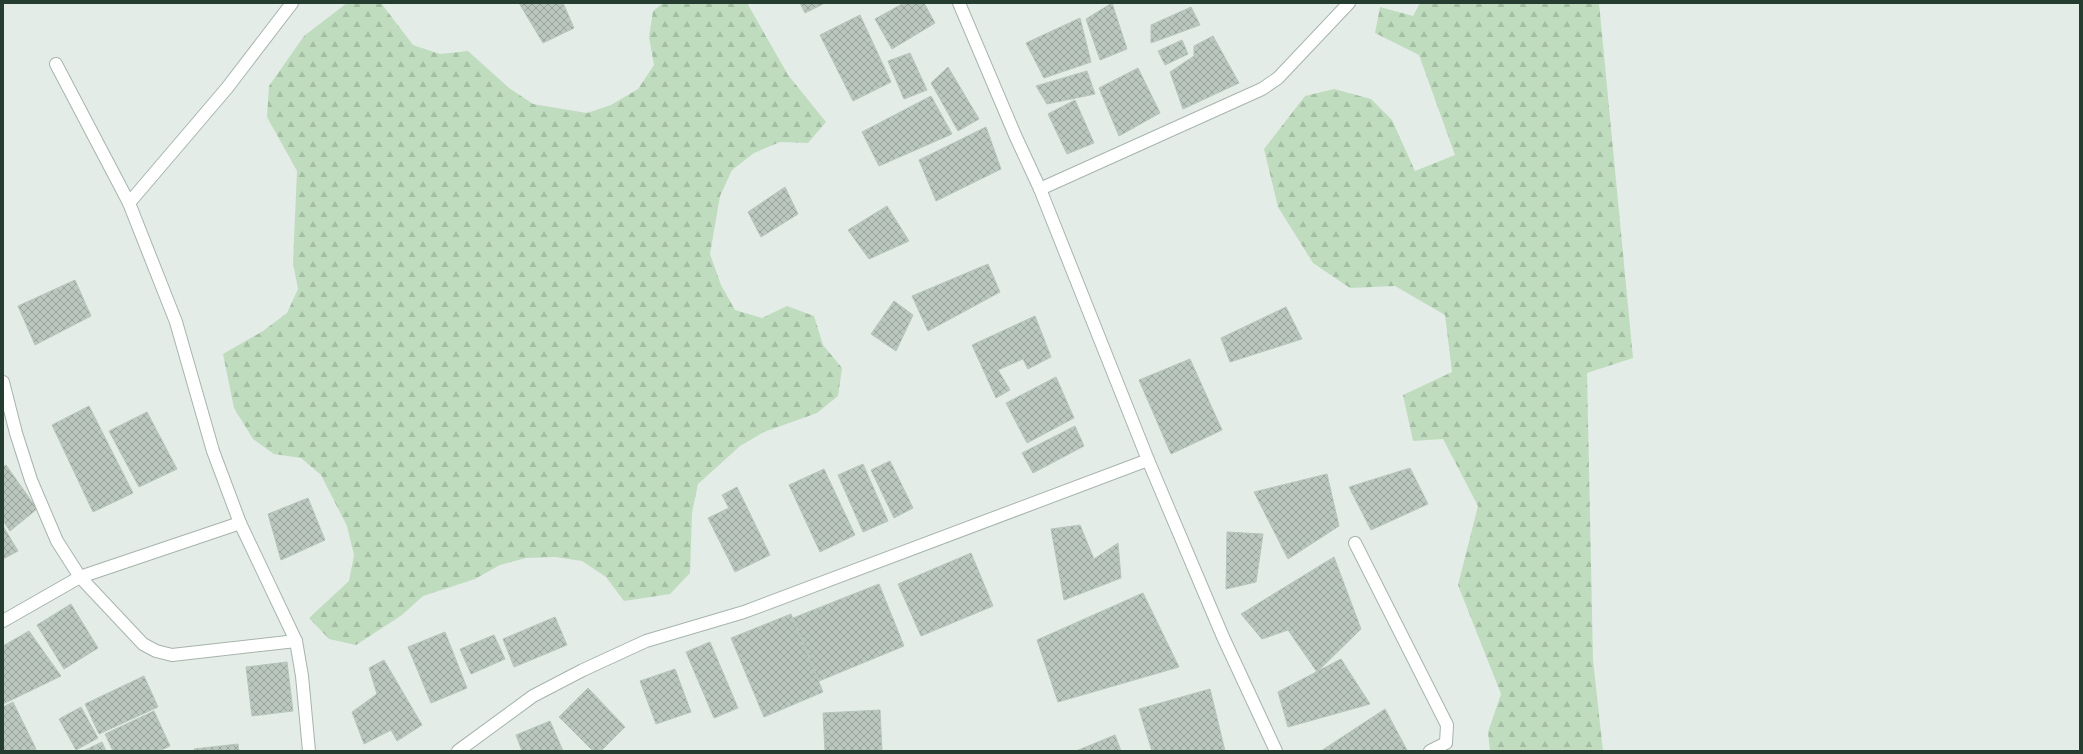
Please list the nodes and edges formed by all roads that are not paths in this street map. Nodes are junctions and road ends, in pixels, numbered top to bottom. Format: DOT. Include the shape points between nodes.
graph roads {
  1 [pos="292,3"];
  2 [pos="959,3"];
  3 [pos="1349,3"];
  4 [pos="56,64"];
  5 [pos="1040,189"];
  6 [pos="129,203"];
  7 [pos="3,382"];
  8 [pos="1148,460"];
  9 [pos="240,523"];
  10 [pos="1355,543"];
  11 [pos="80,576"];
  12 [pos="3,621"];
  13 [pos="296,641"];
  14 [pos="309,751"];
  15 [pos="458,751"];
  16 [pos="1276,751"];
  17 [pos="1430,751"];
  1 -- 6 [label="street" via="227,88"];
  2 -- 5 [label="street"];
  3 -- 5 [label="street" via="1278,78 1262,89"];
  4 -- 6 [label="street"];
  5 -- 8 [label="street"];
  6 -- 9 [label="street" via="176,322 212,451"];
  7 -- 11 [label="street" via="16,433 32,480 57,541"];
  8 -- 15 [label="street" via="744,612 646,641 533,696"];
  8 -- 16 [label="street" via="1222,637"];
  9 -- 11 [label="street"];
  9 -- 13 [label="street"];
  10 -- 17 [label="street" via="1446,725 1446,743"];
  11 -- 12 [label="street"];
  11 -- 13 [label="street" via="143,644 156,651 172,655"];
  13 -- 14 [label="street"];
}
